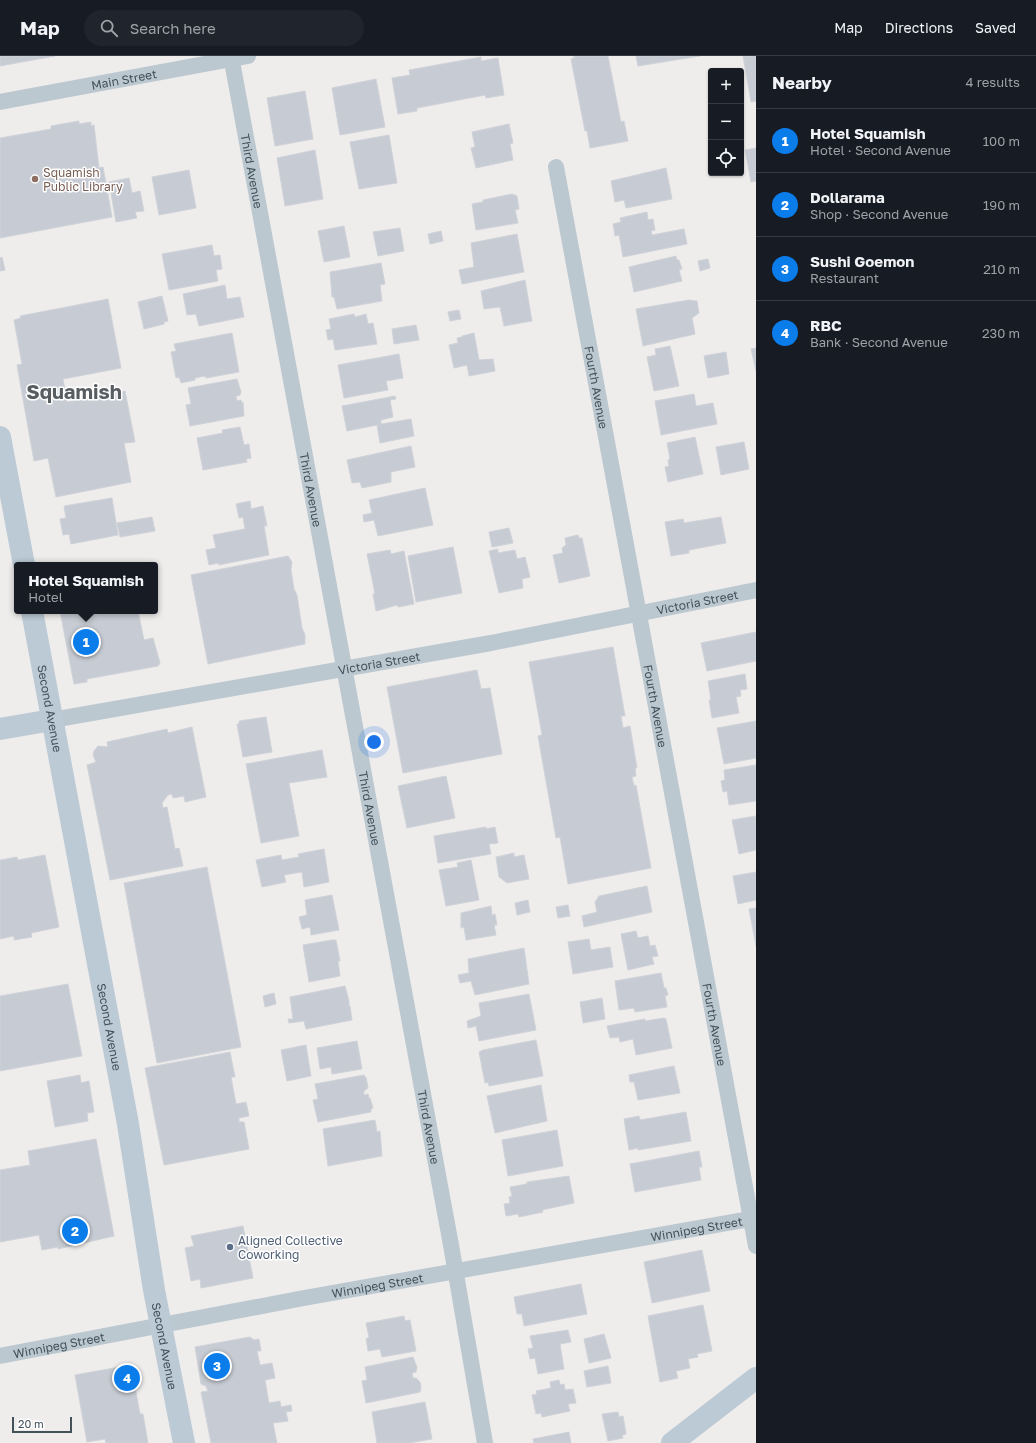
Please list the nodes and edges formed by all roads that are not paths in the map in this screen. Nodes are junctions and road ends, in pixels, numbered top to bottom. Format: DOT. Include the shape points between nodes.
graph roads {
  1 [pos="248,56"];
  2 [pos="231,58"];
  3 [pos="0,102"];
  4 [pos="556,167"];
  5 [pos="0,437"];
  6 [pos="23,562"];
  7 [pos="756,590"];
  8 [pos="33,614"];
  9 [pos="637,614"];
  10 [pos="345,668"];
  11 [pos="52,720"];
  12 [pos="0,729"];
  13 [pos="754,1218"];
  14 [pos="756,1246"];
  15 [pos="456,1272"];
  16 [pos="161,1326"];
  17 [pos="0,1356"];
  18 [pos="755,1378"];
  19 [pos="184,1443"];
  20 [pos="485,1443"];
  21 [pos="672,1443"];
  1 -- 2 [label="street, Main Street"];
  2 -- 3 [label="street, Main Street"];
  2 -- 10 [label="street, Third Avenue"];
  4 -- 9 [label="street, Fourth Avenue"];
  5 -- 6 [label="street"];
  7 -- 9 [label="street, Victoria Street"];
  8 -- 11 [label="street, Second Avenue"];
  9 -- 10 [label="street, Victoria Street"];
  9 -- 13 [label="street, Fourth Avenue"];
  10 -- 11 [label="street, Victoria Street"];
  10 -- 15 [label="street, Third Avenue"];
  11 -- 12 [label="street, Victoria Street"];
  11 -- 16 [label="street, Second Avenue" via="137,1177"];
  13 -- 14 [label="street, Fourth Avenue"];
  13 -- 15 [label="street, Winnipeg Street"];
  15 -- 16 [label="street, Winnipeg Street"];
  15 -- 20 [label="street, Third Avenue"];
  16 -- 17 [label="street, Winnipeg Street"];
  16 -- 19 [label="street, Second Avenue"];
  18 -- 21 [label="street"];
}
